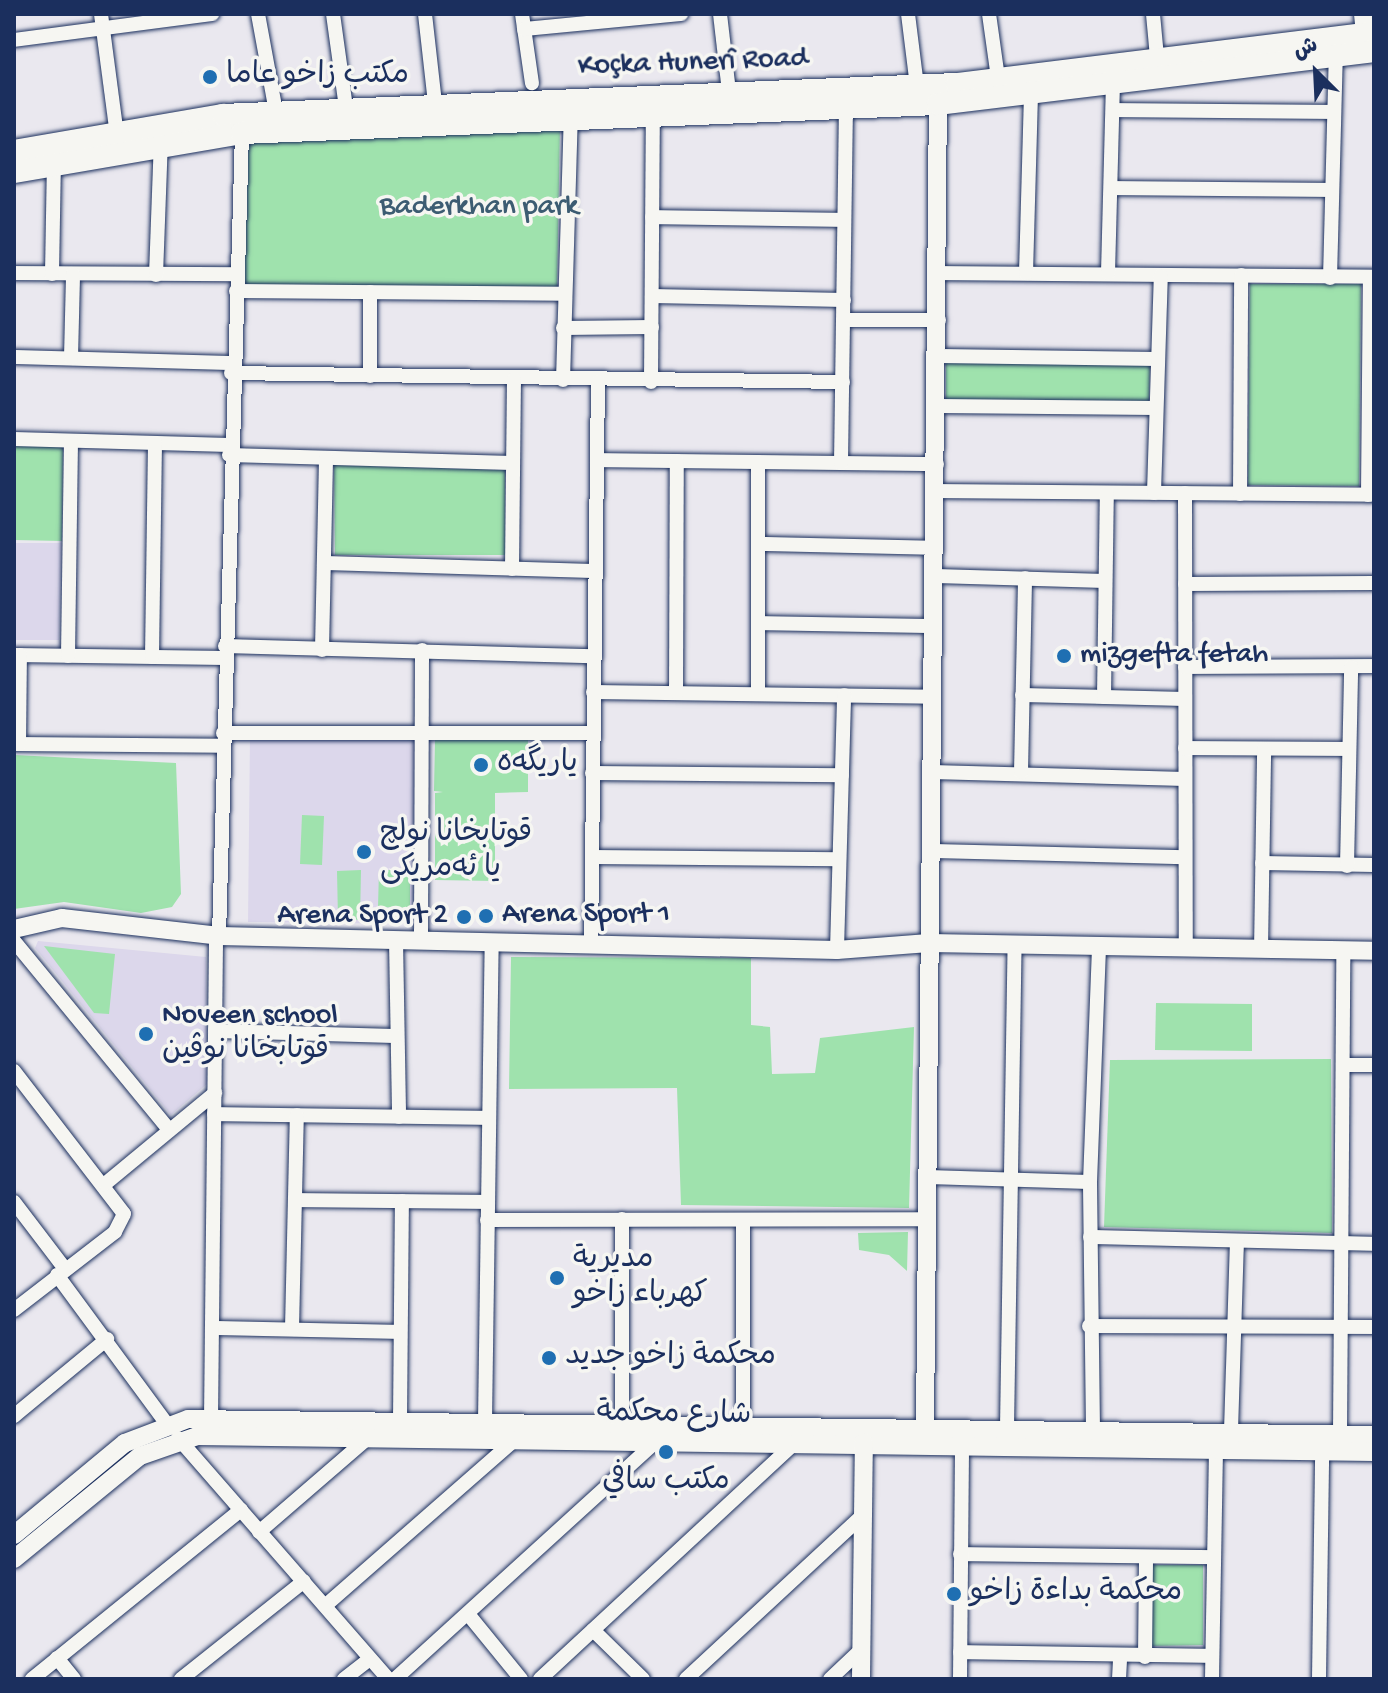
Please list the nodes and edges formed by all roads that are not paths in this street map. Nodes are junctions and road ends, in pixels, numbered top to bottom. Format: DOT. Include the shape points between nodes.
graph roads {
  1 [pos="212,14"];
  2 [pos="258,14"];
  3 [pos="333,14"];
  4 [pos="425,14"];
  5 [pos="681,14"];
  6 [pos="720,14"];
  7 [pos="908,14"];
  8 [pos="989,14"];
  9 [pos="1153,14"];
  10 [pos="102,21"];
  11 [pos="523,21"];
  12 [pos="1369,33"];
  13 [pos="14,40"];
  14 [pos="1336,54"];
  15 [pos="1157,57"];
  16 [pos="1195,62"];
  17 [pos="998,78"];
  18 [pos="532,83"];
  19 [pos="1113,83"];
  20 [pos="917,86"];
  21 [pos="729,92"];
  22 [pos="1031,93"];
  23 [pos="435,103"];
  24 [pos="938,104"];
  25 [pos="346,108"];
  26 [pos="846,108"];
  27 [pos="1113,110"];
  28 [pos="276,112"];
  29 [pos="1331,112"];
  30 [pos="653,115"];
  31 [pos="571,118"];
  32 [pos="116,128"];
  33 [pos="197,128"];
  34 [pos="242,133"];
  35 [pos="161,141"];
  36 [pos="14,151"];
  37 [pos="54,163"];
  38 [pos="14,172"];
  39 [pos="1113,188"];
  40 [pos="1329,190"];
  41 [pos="652,217"];
  42 [pos="843,220"];
  43 [pos="14,273"];
  44 [pos="939,273"];
  45 [pos="1026,273"];
  46 [pos="1108,273"];
  47 [pos="52,274"];
  48 [pos="73,274"];
  49 [pos="236,274"];
  50 [pos="156,275"];
  51 [pos="1241,275"];
  52 [pos="1161,276"];
  53 [pos="1372,277"];
  54 [pos="1330,278"];
  55 [pos="236,291"];
  56 [pos="370,292"];
  57 [pos="563,294"];
  58 [pos="652,296"];
  59 [pos="844,300"];
  60 [pos="844,320"];
  61 [pos="939,320"];
  62 [pos="1373,324"];
  63 [pos="652,327"];
  64 [pos="563,328"];
  65 [pos="940,356"];
  66 [pos="14,357"];
  67 [pos="71,358"];
  68 [pos="1157,359"];
  69 [pos="231,368"];
  70 [pos="370,376"];
  71 [pos="514,380"];
  72 [pos="563,380"];
  73 [pos="598,382"];
  74 [pos="651,382"];
  75 [pos="843,382"];
  76 [pos="939,406"];
  77 [pos="1373,406"];
  78 [pos="1156,408"];
  79 [pos="14,439"];
  80 [pos="71,441"];
  81 [pos="155,443"];
  82 [pos="229,450"];
  83 [pos="326,458"];
  84 [pos="597,460"];
  85 [pos="677,461"];
  86 [pos="758,462"];
  87 [pos="512,463"];
  88 [pos="841,463"];
  89 [pos="937,464"];
  90 [pos="939,491"];
  91 [pos="1107,493"];
  92 [pos="1154,493"];
  93 [pos="1185,493"];
  94 [pos="1240,494"];
  95 [pos="1371,495"];
  96 [pos="762,544"];
  97 [pos="935,548"];
  98 [pos="324,563"];
  99 [pos="512,569"];
  100 [pos="594,571"];
  101 [pos="936,576"];
  102 [pos="1025,578"];
  103 [pos="1105,581"];
  104 [pos="1374,583"];
  105 [pos="1185,584"];
  106 [pos="761,623"];
  107 [pos="935,626"];
  108 [pos="322,650"];
  109 [pos="422,650"];
  110 [pos="225,652"];
  111 [pos="17,655"];
  112 [pos="68,656"];
  113 [pos="593,656"];
  114 [pos="152,657"];
  115 [pos="1374,666"];
  116 [pos="1185,667"];
  117 [pos="1351,667"];
  118 [pos="593,692"];
  119 [pos="676,693"];
  120 [pos="758,694"];
  121 [pos="844,695"];
  122 [pos="1022,695"];
  123 [pos="934,697"];
  124 [pos="1104,697"];
  125 [pos="1185,699"];
  126 [pos="421,732"];
  127 [pos="593,733"];
  128 [pos="223,739"];
  129 [pos="17,744"];
  130 [pos="1185,748"];
  131 [pos="1264,749"];
  132 [pos="1349,749"];
  133 [pos="932,772"];
  134 [pos="1021,772"];
  135 [pos="592,773"];
  136 [pos="842,775"];
  137 [pos="1185,779"];
  138 [pos="934,851"];
  139 [pos="592,857"];
  140 [pos="1185,857"];
  141 [pos="839,859"];
  142 [pos="1262,863"];
  143 [pos="1374,865"];
  144 [pos="1347,866"];
  145 [pos="14,929"];
  146 [pos="218,936"];
  147 [pos="396,940"];
  148 [pos="14,941"];
  149 [pos="421,941"];
  150 [pos="492,942"];
  151 [pos="929,943"];
  152 [pos="591,944"];
  153 [pos="1015,945"];
  154 [pos="1099,949"];
  155 [pos="1186,949"];
  156 [pos="837,950"];
  157 [pos="1261,950"];
  158 [pos="1343,950"];
  159 [pos="1374,951"];
  160 [pos="215,1031"];
  161 [pos="396,1036"];
  162 [pos="1343,1065"];
  163 [pos="1374,1065"];
  164 [pos="14,1071"];
  165 [pos="215,1093"];
  166 [pos="214,1114"];
  167 [pos="297,1115"];
  168 [pos="399,1117"];
  169 [pos="489,1118"];
  170 [pos="169,1130"];
  171 [pos="927,1177"];
  172 [pos="1013,1180"];
  173 [pos="1090,1182"];
  174 [pos="105,1184"];
  175 [pos="295,1200"];
  176 [pos="402,1201"];
  177 [pos="14,1202"];
  178 [pos="487,1202"];
  179 [pos="622,1219"];
  180 [pos="927,1219"];
  181 [pos="487,1220"];
  182 [pos="743,1220"];
  183 [pos="1090,1237"];
  184 [pos="1237,1241"];
  185 [pos="1344,1244"];
  186 [pos="1374,1244"];
  187 [pos="61,1272"];
  188 [pos="14,1310"];
  189 [pos="1089,1326"];
  190 [pos="1236,1327"];
  191 [pos="1344,1327"];
  192 [pos="1374,1327"];
  193 [pos="212,1328"];
  194 [pos="292,1329"];
  195 [pos="396,1332"];
  196 [pos="107,1339"];
  197 [pos="14,1416"];
  198 [pos="211,1419"];
  199 [pos="400,1421"];
  200 [pos="485,1422"];
  201 [pos="550,1422"];
  202 [pos="622,1422"];
  203 [pos="166,1423"];
  204 [pos="743,1424"];
  205 [pos="925,1426"];
  206 [pos="1007,1428"];
  207 [pos="1093,1430"];
  208 [pos="1231,1431"];
  209 [pos="1340,1434"];
  210 [pos="1374,1435"];
  211 [pos="369,1437"];
  212 [pos="178,1438"];
  213 [pos="864,1442"];
  214 [pos="511,1443"];
  215 [pos="550,1443"];
  216 [pos="653,1444"];
  217 [pos="792,1446"];
  218 [pos="962,1447"];
  219 [pos="1216,1450"];
  220 [pos="1322,1451"];
  221 [pos="1374,1452"];
  222 [pos="241,1510"];
  223 [pos="863,1515"];
  224 [pos="259,1532"];
  225 [pos="14,1535"];
  226 [pos="960,1554"];
  227 [pos="1146,1557"];
  228 [pos="1213,1557"];
  229 [pos="14,1559"];
  230 [pos="304,1581"];
  231 [pos="326,1605"];
  232 [pos="468,1614"];
  233 [pos="593,1630"];
  234 [pos="863,1648"];
  235 [pos="960,1652"];
  236 [pos="1212,1656"];
  237 [pos="1120,1657"];
  238 [pos="1145,1657"];
  239 [pos="57,1658"];
  240 [pos="368,1660"];
  241 [pos="32,1679"];
  242 [pos="74,1679"];
  243 [pos="181,1679"];
  244 [pos="344,1679"];
  245 [pos="388,1679"];
  246 [pos="395,1679"];
  247 [pos="521,1679"];
  248 [pos="540,1679"];
  249 [pos="643,1679"];
  250 [pos="686,1679"];
  251 [pos="830,1679"];
  252 [pos="861,1679"];
  253 [pos="960,1679"];
  254 [pos="1119,1679"];
  255 [pos="1212,1679"];
  256 [pos="1319,1679"];
  1 -- 10 [label="street"];
  2 -- 28 [label="street"];
  3 -- 25 [label="street"];
  4 -- 23 [label="street"];
  5 -- 11 [label="street"];
  6 -- 21 [label="street"];
  7 -- 20 [label="street"];
  8 -- 17 [label="street"];
  9 -- 15 [label="street"];
  10 -- 13 [label="street"];
  10 -- 32 [label="street"];
  11 -- 18 [label="street"];
  12 -- 14 [label="main road"];
  12 -- 16 [label="main road, Koçka Hunerî Road"];
  14 -- 16 [label="main road"];
  14 -- 29 [label="street"];
  15 -- 16 [label="main road, Koçka Hunerî Road"];
  15 -- 17 [label="main road, Koçka Hunerî Road"];
  16 -- 19 [label="main road"];
  17 -- 20 [label="main road, Koçka Hunerî Road"];
  19 -- 22 [label="main road"];
  19 -- 27 [label="street"];
  20 -- 21 [label="main road, Koçka Hunerî Road"];
  21 -- 23 [label="main road, Koçka Hunerî Road"];
  22 -- 24 [label="main road"];
  22 -- 45 [label="street"];
  23 -- 25 [label="main road, Koçka Hunerî Road"];
  24 -- 26 [label="main road"];
  24 -- 44 [label="street"];
  25 -- 28 [label="main road, Koçka Hunerî Road"];
  26 -- 30 [label="main road"];
  26 -- 42 [label="street"];
  27 -- 29 [label="street"];
  27 -- 39 [label="street"];
  28 -- 33 [label="main road, Koçka Hunerî Road"];
  29 -- 40 [label="street"];
  30 -- 31 [label="main road"];
  30 -- 41 [label="street"];
  31 -- 34 [label="main road"];
  31 -- 57 [label="street"];
  32 -- 33 [label="main road, Koçka Hunerî Road"];
  32 -- 36 [label="main road, Koçka Hunerî Road"];
  33 -- 34 [label="main road"];
  33 -- 35 [label="main road"];
  34 -- 49 [label="street"];
  35 -- 37 [label="main road"];
  35 -- 50 [label="street"];
  37 -- 38 [label="main road"];
  37 -- 47 [label="street"];
  39 -- 40 [label="street"];
  39 -- 46 [label="street"];
  40 -- 54 [label="street"];
  41 -- 42 [label="street"];
  41 -- 58 [label="street"];
  42 -- 59 [label="street"];
  43 -- 47 [label="street"];
  44 -- 45 [label="street"];
  44 -- 61 [label="street"];
  45 -- 46 [label="street"];
  46 -- 52 [label="street"];
  47 -- 48 [label="street"];
  48 -- 50 [label="street"];
  48 -- 67 [label="street"];
  49 -- 50 [label="street"];
  49 -- 55 [label="street"];
  51 -- 52 [label="street"];
  51 -- 54 [label="street"];
  51 -- 94 [label="street"];
  52 -- 68 [label="street"];
  53 -- 54 [label="street"];
  53 -- 62 [label="street"];
  55 -- 56 [label="street"];
  55 -- 69 [label="street"];
  56 -- 57 [label="street"];
  56 -- 70 [label="street"];
  57 -- 64 [label="street"];
  58 -- 59 [label="street"];
  58 -- 63 [label="street"];
  59 -- 60 [label="street"];
  60 -- 61 [label="street"];
  60 -- 75 [label="street"];
  61 -- 65 [label="street"];
  62 -- 77 [label="street"];
  63 -- 64 [label="street"];
  63 -- 74 [label="street"];
  64 -- 72 [label="street"];
  65 -- 68 [label="street"];
  65 -- 76 [label="street"];
  66 -- 67 [label="street"];
  67 -- 69 [label="street"];
  68 -- 78 [label="street"];
  69 -- 70 [label="street"];
  69 -- 82 [label="street"];
  70 -- 71 [label="street"];
  71 -- 72 [label="street"];
  71 -- 87 [label="street"];
  72 -- 73 [label="street"];
  73 -- 74 [label="street"];
  73 -- 84 [label="street"];
  74 -- 75 [label="street"];
  75 -- 88 [label="street"];
  76 -- 78 [label="street"];
  76 -- 89 [label="street"];
  77 -- 95 [label="street"];
  78 -- 92 [label="street"];
  79 -- 80 [label="street"];
  80 -- 81 [label="street"];
  80 -- 112 [label="street"];
  81 -- 82 [label="street"];
  81 -- 114 [label="street"];
  82 -- 83 [label="street"];
  82 -- 110 [label="street"];
  83 -- 87 [label="street"];
  83 -- 98 [label="street"];
  84 -- 85 [label="street"];
  84 -- 100 [label="street"];
  85 -- 86 [label="street"];
  85 -- 119 [label="street"];
  86 -- 88 [label="street"];
  86 -- 96 [label="street"];
  87 -- 99 [label="street"];
  88 -- 89 [label="street"];
  89 -- 90 [label="street"];
  90 -- 91 [label="street"];
  90 -- 97 [label="street"];
  91 -- 92 [label="street"];
  91 -- 103 [label="street"];
  92 -- 93 [label="street"];
  93 -- 94 [label="street"];
  93 -- 105 [label="street"];
  94 -- 95 [label="street"];
  96 -- 97 [label="street"];
  96 -- 106 [label="street"];
  97 -- 101 [label="street"];
  98 -- 99 [label="street"];
  98 -- 108 [label="street"];
  99 -- 100 [label="street"];
  100 -- 113 [label="street"];
  101 -- 102 [label="street"];
  101 -- 107 [label="street"];
  102 -- 103 [label="street"];
  102 -- 122 [label="street"];
  103 -- 124 [label="street"];
  104 -- 105 [label="street"];
  105 -- 116 [label="street"];
  106 -- 107 [label="street"];
  106 -- 120 [label="street"];
  107 -- 123 [label="street"];
  108 -- 109 [label="street"];
  108 -- 110 [label="street"];
  109 -- 113 [label="street"];
  109 -- 126 [label="street"];
  110 -- 114 [label="street"];
  110 -- 128 [label="street"];
  111 -- 112 [label="street"];
  111 -- 129 [label="street"];
  112 -- 114 [label="street"];
  113 -- 118 [label="street"];
  115 -- 117 [label="street"];
  116 -- 117 [label="street"];
  116 -- 125 [label="street"];
  117 -- 132 [label="street"];
  118 -- 119 [label="street"];
  118 -- 127 [label="street"];
  119 -- 120 [label="street"];
  120 -- 121 [label="street"];
  121 -- 123 [label="street"];
  121 -- 136 [label="street"];
  122 -- 124 [label="street"];
  122 -- 134 [label="street"];
  123 -- 133 [label="street"];
  124 -- 125 [label="street"];
  125 -- 130 [label="street"];
  126 -- 127 [label="street"];
  126 -- 128 [label="street"];
  126 -- 149 [label="street"];
  127 -- 135 [label="street"];
  128 -- 129 [label="street"];
  128 -- 146 [label="street"];
  130 -- 131 [label="street"];
  130 -- 137 [label="street"];
  131 -- 132 [label="street"];
  131 -- 142 [label="street"];
  132 -- 144 [label="street"];
  133 -- 134 [label="street"];
  133 -- 138 [label="street"];
  134 -- 137 [label="street"];
  135 -- 136 [label="street"];
  135 -- 139 [label="street"];
  136 -- 141 [label="street"];
  137 -- 140 [label="street"];
  138 -- 140 [label="street"];
  138 -- 151 [label="street"];
  139 -- 141 [label="street"];
  139 -- 152 [label="street"];
  140 -- 155 [label="street"];
  141 -- 156 [label="street"];
  142 -- 144 [label="street"];
  142 -- 157 [label="street"];
  143 -- 144 [label="street"];
  145 -- 146 [label="street" via="62,918"];
  146 -- 147 [label="street"];
  146 -- 160 [label="street"];
  147 -- 149 [label="street"];
  147 -- 161 [label="street"];
  148 -- 170 [label="street"];
  149 -- 150 [label="street"];
  150 -- 152 [label="street"];
  150 -- 169 [label="street"];
  151 -- 153 [label="street"];
  151 -- 156 [label="street"];
  151 -- 171 [label="street"];
  152 -- 156 [label="street"];
  153 -- 154 [label="street"];
  153 -- 172 [label="street"];
  154 -- 155 [label="street"];
  154 -- 173 [label="street"];
  155 -- 157 [label="street"];
  157 -- 158 [label="street"];
  158 -- 159 [label="street"];
  158 -- 162 [label="street"];
  160 -- 161 [label="street"];
  160 -- 165 [label="street"];
  161 -- 168 [label="street"];
  162 -- 163 [label="street"];
  162 -- 185 [label="street"];
  164 -- 174 [label="street"];
  165 -- 166 [label="street"];
  165 -- 170 [label="street"];
  166 -- 167 [label="street"];
  166 -- 193 [label="street"];
  167 -- 168 [label="street"];
  167 -- 175 [label="street"];
  168 -- 169 [label="street"];
  169 -- 178 [label="street"];
  170 -- 174 [label="street"];
  171 -- 172 [label="street"];
  171 -- 180 [label="street"];
  172 -- 173 [label="street"];
  172 -- 206 [label="street"];
  173 -- 183 [label="street"];
  174 -- 187 [label="street" via="124,1221"];
  175 -- 176 [label="street"];
  175 -- 194 [label="street"];
  176 -- 178 [label="street"];
  176 -- 195 [label="street"];
  177 -- 187 [label="street"];
  178 -- 181 [label="street"];
  179 -- 181 [label="street"];
  179 -- 182 [label="street"];
  179 -- 202 [label="street"];
  180 -- 182 [label="street"];
  180 -- 205 [label="street"];
  181 -- 200 [label="street"];
  182 -- 204 [label="street"];
  183 -- 184 [label="street"];
  183 -- 189 [label="street"];
  184 -- 185 [label="street"];
  184 -- 190 [label="street"];
  185 -- 186 [label="street"];
  185 -- 191 [label="street"];
  187 -- 188 [label="street"];
  187 -- 196 [label="street"];
  189 -- 190 [label="street"];
  189 -- 207 [label="street"];
  190 -- 191 [label="street"];
  190 -- 208 [label="street"];
  191 -- 192 [label="street"];
  191 -- 209 [label="street"];
  193 -- 194 [label="street"];
  193 -- 198 [label="street"];
  194 -- 195 [label="street"];
  195 -- 199 [label="street"];
  196 -- 197 [label="street"];
  196 -- 203 [label="street"];
  198 -- 199 [label="street, شارع محكمة"];
  198 -- 203 [label="street, شارع محكمة"];
  199 -- 200 [label="street, شارع محكمة"];
  200 -- 201 [label="street, شارع محكمة"];
  201 -- 202 [label="street, شارع محكمة"];
  201 -- 215 [label="street"];
  202 -- 204 [label="street, شارع محكمة"];
  203 -- 225 [label="street, شارع محكمة" via="125,1443"];
  204 -- 205 [label="street, شارع محكمة"];
  205 -- 206 [label="street, شارع محكمة"];
  206 -- 207 [label="street, شارع محكمة"];
  207 -- 208 [label="street, شارع محكمة"];
  208 -- 209 [label="street, شارع محكمة"];
  209 -- 210 [label="street, شارع محكمة"];
  211 -- 212 [label="street, شارع محكمة"];
  211 -- 214 [label="street, شارع محكمة"];
  211 -- 224 [label="street"];
  212 -- 222 [label="street"];
  212 -- 229 [label="street, شارع محكمة" via="140,1456"];
  213 -- 217 [label="street, شارع محكمة"];
  213 -- 218 [label="street, شارع محكمة"];
  213 -- 223 [label="street"];
  214 -- 215 [label="street, شارع محكمة"];
  214 -- 231 [label="street"];
  215 -- 216 [label="street, شارع محكمة"];
  216 -- 217 [label="street, شارع محكمة"];
  216 -- 232 [label="street"];
  217 -- 233 [label="street"];
  218 -- 219 [label="street, شارع محكمة"];
  218 -- 226 [label="street"];
  219 -- 220 [label="street, شارع محكمة"];
  219 -- 228 [label="street"];
  220 -- 221 [label="street, شارع محكمة"];
  220 -- 256 [label="street"];
  222 -- 224 [label="street"];
  222 -- 239 [label="street"];
  223 -- 234 [label="street"];
  223 -- 250 [label="street"];
  224 -- 230 [label="street"];
  226 -- 227 [label="street"];
  226 -- 235 [label="street"];
  227 -- 228 [label="street"];
  227 -- 238 [label="street"];
  228 -- 236 [label="street"];
  230 -- 231 [label="street"];
  230 -- 243 [label="street"];
  231 -- 240 [label="street"];
  232 -- 246 [label="street"];
  232 -- 247 [label="street"];
  233 -- 248 [label="street"];
  233 -- 249 [label="street"];
  234 -- 251 [label="street"];
  234 -- 252 [label="street"];
  235 -- 237 [label="street"];
  235 -- 253 [label="street"];
  236 -- 238 [label="street"];
  236 -- 255 [label="street"];
  237 -- 238 [label="street"];
  237 -- 254 [label="street"];
  239 -- 241 [label="street"];
  239 -- 242 [label="street"];
  240 -- 244 [label="street"];
  240 -- 245 [label="street"];
}
